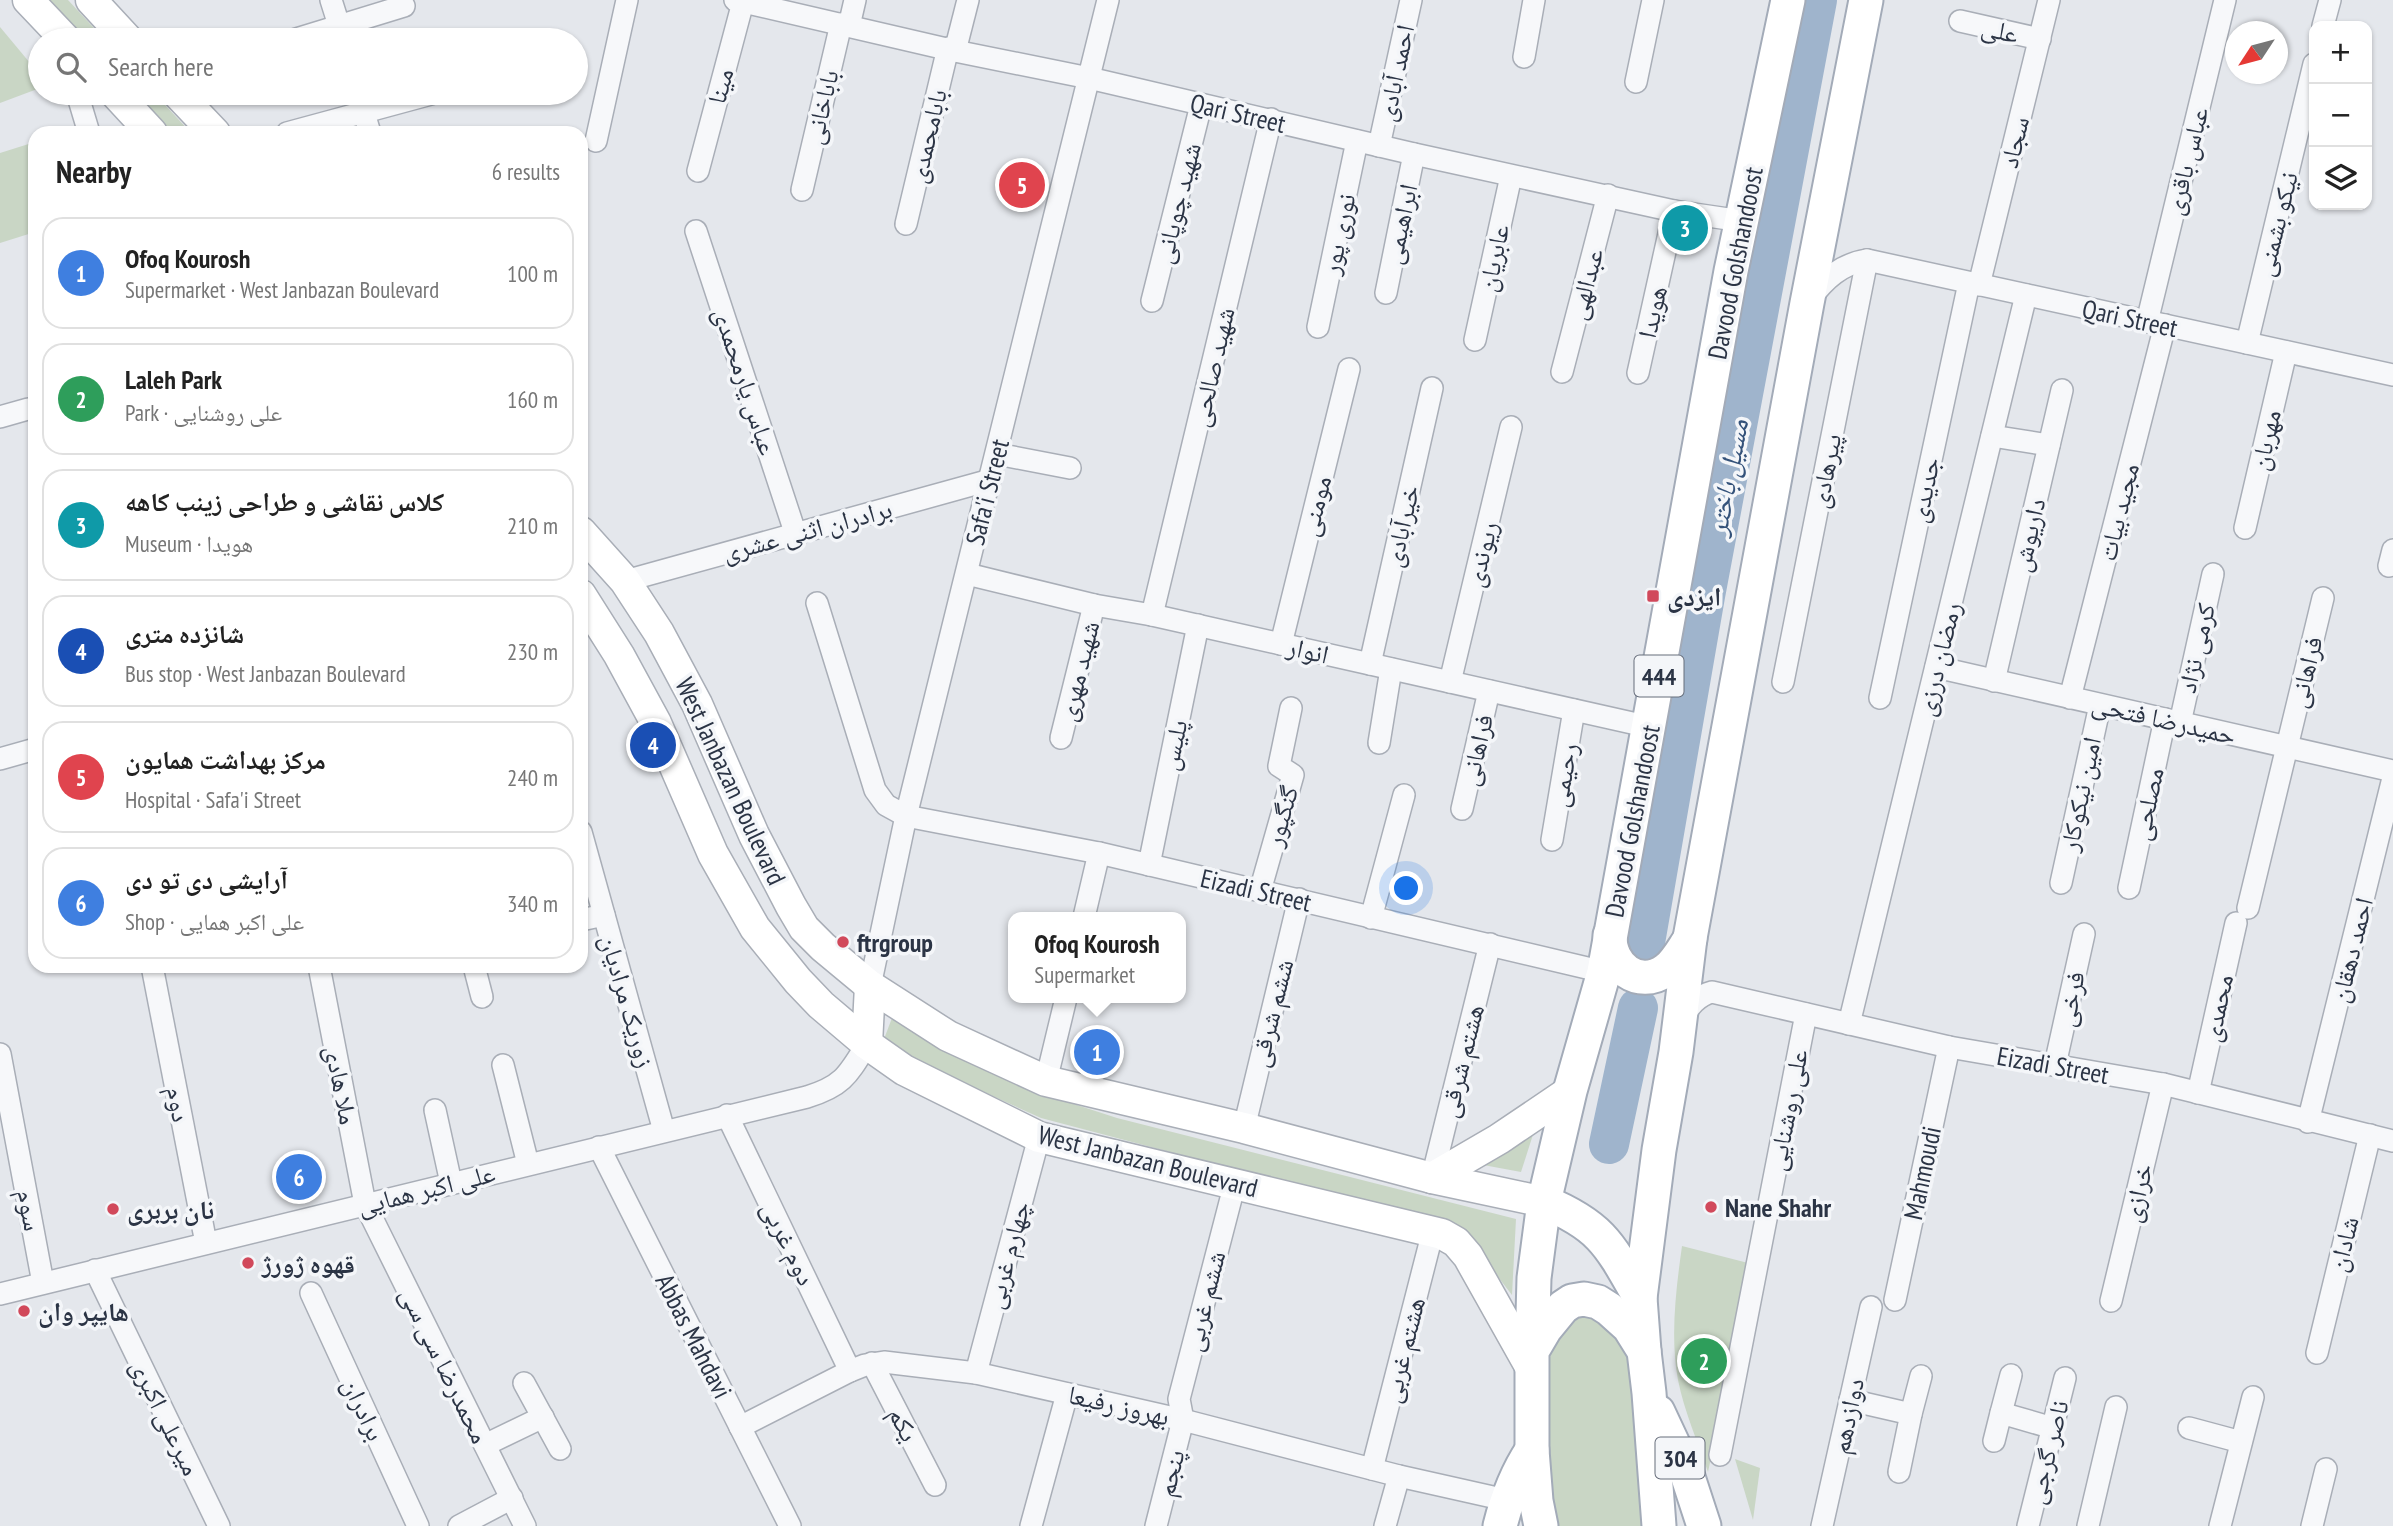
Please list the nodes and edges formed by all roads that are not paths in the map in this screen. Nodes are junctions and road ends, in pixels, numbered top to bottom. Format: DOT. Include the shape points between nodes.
graph roads {
  1 [pos="29,0"];
  2 [pos="91,0"];
  3 [pos="331,0"];
  4 [pos="627,0"];
  5 [pos="855,0"];
  6 [pos="968,0"];
  7 [pos="1108,0"];
  8 [pos="1411,0"];
  9 [pos="1534,0"];
  10 [pos="1653,0"];
  11 [pos="1788,0"];
  12 [pos="1866,0"];
  13 [pos="2049,0"];
  14 [pos="2225,0"];
  15 [pos="2330,0"];
  16 [pos="739,1"];
  17 [pos="782,5"];
  18 [pos="404,6"];
  19 [pos="1960,21"];
  20 [pos="2324,21"];
  21 [pos="845,25"];
  22 [pos="54,28"];
  23 [pos="117,28"];
  24 [pos="339,28"];
  25 [pos="354,28"];
  26 [pos="2040,39"];
  27 [pos="951,50"];
  28 [pos="1524,58"];
  29 [pos="1089,78"];
  30 [pos="1636,82"];
  31 [pos="2309,84"];
  32 [pos="81,105"];
  33 [pos="126,105"];
  34 [pos="188,105"];
  35 [pos="354,105"];
  36 [pos="362,105"];
  37 [pos="1201,105"];
  38 [pos="1271,119"];
  39 [pos="87,126"];
  40 [pos="146,126"];
  41 [pos="208,126"];
  42 [pos="304,126"];
  43 [pos="368,126"];
  44 [pos="596,141"];
  45 [pos="1357,141"];
  46 [pos="1379,146"];
  47 [pos="1414,154"];
  48 [pos="698,170"];
  49 [pos="1511,176"];
  50 [pos="802,190"];
  51 [pos="1608,195"];
  52 [pos="1674,211"];
  53 [pos="1742,221"];
  54 [pos="906,224"];
  55 [pos="696,230"];
  56 [pos="1867,260"];
  57 [pos="1974,284"];
  58 [pos="1386,293"];
  59 [pos="2026,295"];
  60 [pos="1152,301"];
  61 [pos="1807,303"];
  62 [pos="2156,323"];
  63 [pos="1318,327"];
  64 [pos="1475,340"];
  65 [pos="2247,343"];
  66 [pos="2286,352"];
  67 [pos="1349,369"];
  68 [pos="1562,372"];
  69 [pos="1638,373"];
  70 [pos="2393,375"];
  71 [pos="1432,388"];
  72 [pos="2062,390"];
  73 [pos="28,409"];
  74 [pos="0,417"];
  75 [pos="1511,427"];
  76 [pos="1992,436"];
  77 [pos="2049,445"];
  78 [pos="997,454"];
  79 [pos="1070,468"];
  80 [pos="990,480"];
  81 [pos="2245,527"];
  82 [pos="795,532"];
  83 [pos="588,540"];
  84 [pos="967,574"];
  85 [pos="2213,574"];
  86 [pos="625,581"];
  87 [pos="588,592"];
  88 [pos="2323,598"];
  89 [pos="817,603"];
  90 [pos="588,605"];
  91 [pos="1094,605"];
  92 [pos="1152,615"];
  93 [pos="1198,625"];
  94 [pos="1281,644"];
  95 [pos="1370,664"];
  96 [pos="1936,667"];
  97 [pos="1391,669"];
  98 [pos="1994,681"];
  99 [pos="1450,682"];
  100 [pos="1783,682"];
  101 [pos="1489,691"];
  102 [pos="1880,698"];
  103 [pos="2070,698"];
  104 [pos="2100,705"];
  105 [pos="1291,708"];
  106 [pos="1574,710"];
  107 [pos="2172,721"];
  108 [pos="1650,727"];
  109 [pos="1062,738"];
  110 [pos="1379,743"];
  111 [pos="2287,747"];
  112 [pos="28,751"];
  113 [pos="0,760"];
  114 [pos="2393,771"];
  115 [pos="2393,778"];
  116 [pos="1404,795"];
  117 [pos="1462,809"];
  118 [pos="906,816"];
  119 [pos="1552,840"];
  120 [pos="1099,853"];
  121 [pos="588,857"];
  122 [pos="1149,865"];
  123 [pos="2061,883"];
  124 [pos="2129,888"];
  125 [pos="1260,891"];
  126 [pos="1299,899"];
  127 [pos="1085,912"];
  128 [pos="604,915"];
  129 [pos="588,918"];
  130 [pos="1371,918"];
  131 [pos="2084,934"];
  132 [pos="1611,935"];
  133 [pos="1690,938"];
  134 [pos="1490,944"];
  135 [pos="1605,972"];
  136 [pos="153,973"];
  137 [pos="320,973"];
  138 [pos="476,973"];
  139 [pos="870,986"];
  140 [pos="482,997"];
  141 [pos="1065,1003"];
  142 [pos="1805,1014"];
  143 [pos="1849,1024"];
  144 [pos="867,1044"];
  145 [pos="1949,1047"];
  146 [pos="1676,1052"];
  147 [pos="0,1054"];
  148 [pos="503,1065"];
  149 [pos="2055,1065"];
  150 [pos="1046,1081"];
  151 [pos="2163,1084"];
  152 [pos="1570,1091"];
  153 [pos="2198,1093"];
  154 [pos="435,1110"];
  155 [pos="727,1115"];
  156 [pos="2308,1122"];
  157 [pos="1244,1128"];
  158 [pos="664,1130"];
  159 [pos="2370,1135"];
  160 [pos="1039,1137"];
  161 [pos="2393,1141"];
  162 [pos="599,1147"];
  163 [pos="528,1164"];
  164 [pos="1432,1178"];
  165 [pos="451,1183"];
  166 [pos="1235,1183"];
  167 [pos="1544,1202"];
  168 [pos="365,1204"];
  169 [pos="1433,1231"];
  170 [pos="206,1243"];
  171 [pos="95,1270"];
  172 [pos="43,1283"];
  173 [pos="311,1293"];
  174 [pos="0,1294"];
  175 [pos="1640,1298"];
  176 [pos="1895,1300"];
  177 [pos="2111,1301"];
  178 [pos="1871,1307"];
  179 [pos="1644,1351"];
  180 [pos="2317,1353"];
  181 [pos="1532,1361"];
  182 [pos="872,1363"];
  183 [pos="850,1371"];
  184 [pos="976,1373"];
  185 [pos="2011,1375"];
  186 [pos="1921,1376"];
  187 [pos="2065,1378"];
  188 [pos="524,1383"];
  189 [pos="1649,1393"];
  190 [pos="1067,1394"];
  191 [pos="2253,1397"];
  192 [pos="1850,1400"];
  193 [pos="2116,1408"];
  194 [pos="2001,1413"];
  195 [pos="1911,1414"];
  196 [pos="542,1417"];
  197 [pos="1183,1420"];
  198 [pos="740,1427"];
  199 [pos="2053,1428"];
  200 [pos="2189,1428"];
  201 [pos="1994,1441"];
  202 [pos="2241,1442"];
  203 [pos="485,1446"];
  204 [pos="560,1449"];
  205 [pos="1532,1450"];
  206 [pos="1720,1455"];
  207 [pos="1372,1469"];
  208 [pos="2326,1469"];
  209 [pos="1899,1472"];
  210 [pos="1399,1476"];
  211 [pos="935,1485"];
  212 [pos="512,1498"];
  213 [pos="1503,1513"];
  214 [pos="219,1526"];
  215 [pos="418,1526"];
  216 [pos="459,1526"];
  217 [pos="525,1526"];
  218 [pos="790,1526"];
  219 [pos="1031,1526"];
  220 [pos="1156,1526"];
  221 [pos="1385,1526"];
  222 [pos="1541,1526"];
  223 [pos="1659,1526"];
  224 [pos="1704,1526"];
  225 [pos="1822,1526"];
  226 [pos="2028,1526"];
  227 [pos="2088,1526"];
  228 [pos="2220,1526"];
  229 [pos="2312,1526"];
  1 -- 22 [label="main road"];
  2 -- 23 [label="main road"];
  3 -- 24 [label="street"];
  4 -- 44 [label="street"];
  5 -- 21 [label="street, باباخانی"];
  6 -- 27 [label="street, بابامحمدی"];
  7 -- 29 [label="street, Safa'i Street"];
  8 -- 46 [label="street, احمد آبادی"];
  9 -- 28 [label="street"];
  10 -- 30 [label="street"];
  11 -- 53 [label="main road, Davood Golshandoost / 444"];
  12 -- 61 [label="main road"];
  13 -- 26 [label="street, سجاد"];
  14 -- 62 [label="street, عباس باقری"];
  15 -- 20 [label="street"];
  16 -- 17 [label="street, Qari Street"];
  16 -- 48 [label="street, مینا"];
  17 -- 21 [label="street, Qari Street"];
  18 -- 25 [label="street"];
  19 -- 26 [label="street, علی"];
  21 -- 27 [label="street, Qari Street"];
  21 -- 50 [label="street, باباخانی"];
  26 -- 57 [label="street, سجاد"];
  27 -- 29 [label="street, Qari Street"];
  27 -- 54 [label="street, بابامحمدی"];
  29 -- 37 [label="street, Qari Street"];
  29 -- 78 [label="street, Safa'i Street"];
  31 -- 65 [label="street, نیکو بشمنی"];
  32 -- 39 [label="street"];
  33 -- 40 [label="main road"];
  34 -- 41 [label="main road"];
  35 -- 42 [label="street"];
  36 -- 43 [label="street"];
  37 -- 38 [label="street, Qari Street"];
  37 -- 60 [label="street, شهید چوپانی"];
  38 -- 45 [label="street, Qari Street"];
  38 -- 92 [label="street, شهید صالحی"];
  45 -- 46 [label="street, Qari Street"];
  45 -- 63 [label="street, نوری پور"];
  46 -- 47 [label="street, Qari Street"];
  47 -- 49 [label="street, Qari Street"];
  47 -- 58 [label="street, ابراهیمی"];
  49 -- 51 [label="street, Qari Street"];
  49 -- 64 [label="street, عابریان"];
  51 -- 52 [label="street, Qari Street"];
  51 -- 68 [label="street, عبدالهی"];
  52 -- 53 [label="street, Qari Street"];
  52 -- 69 [label="street, هویدا"];
  53 -- 108 [label="main road, Davood Golshandoost / 444"];
  55 -- 82 [label="street, عباس یارمحمدی"];
  56 -- 57 [label="street, Qari Street"];
  56 -- 61 [label="street" via="1838,270"];
  56 -- 100 [label="street, پیرهادی"];
  57 -- 59 [label="street, Qari Street"];
  57 -- 102 [label="street, جدیدی"];
  59 -- 62 [label="street, Qari Street"];
  59 -- 76 [label="street, رمضان درزی"];
  61 -- 133 [label="main road"];
  62 -- 65 [label="street, Qari Street"];
  62 -- 103 [label="street, مجید بیات"];
  65 -- 66 [label="street, Qari Street"];
  66 -- 70 [label="street, Qari Street"];
  66 -- 81 [label="street, مهربان"];
  67 -- 94 [label="street, مومنی"];
  71 -- 95 [label="street, خیرآبادی"];
  72 -- 77 [label="street, داریوش"];
  73 -- 74 [label="street"];
  75 -- 99 [label="street, ریوندی"];
  76 -- 77 [label="street"];
  76 -- 96 [label="street, رمضان درزی"];
  77 -- 98 [label="street, داریوش"];
  78 -- 79 [label="street"];
  78 -- 80 [label="street, Safa'i Street"];
  80 -- 82 [label="street, برادران اثنی عشری"];
  80 -- 84 [label="street, Safa'i Street"];
  82 -- 86 [label="street, برادران اثنی عشری"];
  83 -- 86 [label="main road, West Janbazan Boulevard"];
  84 -- 91 [label="street, انوار"];
  84 -- 118 [label="street, Safa'i Street"];
  85 -- 107 [label="street, کرمی نژاد"];
  86 -- 87 [label="main road"];
  86 -- 139 [label="main road, West Janbazan Boulevard" via="697,704 754,835 804,928"];
  88 -- 111 [label="street, فراهانی"];
  89 -- 118 [label="street" via="875,790 886,805"];
  90 -- 144 [label="main road, West Janbazan Boulevard" via="644,701 713,854 755,928 798,981"];
  91 -- 92 [label="street, انوار"];
  91 -- 109 [label="street, شهید مهری"];
  92 -- 93 [label="street, انوار"];
  93 -- 94 [label="street, انوار"];
  93 -- 122 [label="street, پلیس"];
  94 -- 95 [label="street, انوار"];
  95 -- 97 [label="street, انوار"];
  96 -- 98 [label="street, حمیدرضا فتحی"];
  96 -- 143 [label="street, رمضان درزی"];
  97 -- 99 [label="street, انوار"];
  97 -- 110 [label="street"];
  98 -- 103 [label="street, حمیدرضا فتحی"];
  99 -- 101 [label="street, انوار"];
  101 -- 106 [label="street, انوار"];
  101 -- 117 [label="street, فراهانی"];
  103 -- 104 [label="street, حمیدرضا فتحی"];
  104 -- 107 [label="street, حمیدرضا فتحی"];
  104 -- 123 [label="street, امین نیکوکار"];
  105 -- 125 [label="street, گنگپور" via="1279,766 1293,775"];
  106 -- 108 [label="street, انوار"];
  106 -- 119 [label="street, رحیمی"];
  107 -- 111 [label="street, حمیدرضا فتحی"];
  107 -- 124 [label="street, مصلحی"];
  108 -- 132 [label="main road, Davood Golshandoost / 444"];
  111 -- 114 [label="street, حمیدرضا فتحی"];
  111 -- 153 [label="street, محمدی"];
  112 -- 113 [label="street"];
  115 -- 156 [label="street, احمد دهقان"];
  116 -- 130 [label="street"];
  118 -- 120 [label="street, Eizadi Street"];
  118 -- 139 [label="street, Safa'i Street"];
  120 -- 122 [label="street, Eizadi Street"];
  120 -- 127 [label="street"];
  121 -- 128 [label="street, زوریک مرادیان"];
  122 -- 125 [label="street, Eizadi Street"];
  125 -- 126 [label="street, Eizadi Street"];
  126 -- 130 [label="street, Eizadi Street"];
  126 -- 157 [label="street, ششم شرقی"];
  128 -- 129 [label="street"];
  128 -- 158 [label="street, زوریک مرادیان"];
  130 -- 134 [label="street, Eizadi Street"];
  131 -- 149 [label="street, فرخی"];
  132 -- 133 [label="main road" via="1611,953 1617,963 1636,976 1648,977 1669,969"];
  132 -- 135 [label="main road, Davood Golshandoost / 444"];
  133 -- 146 [label="main road"];
  134 -- 135 [label="street, Eizadi Street"];
  134 -- 164 [label="street, هشتم شرقی"];
  135 -- 152 [label="main road, Davood Golshandoost / 444"];
  136 -- 170 [label="street, دوم"];
  137 -- 168 [label="street, ملا هادی"];
  138 -- 140 [label="street"];
  139 -- 144 [label="main road"];
  139 -- 150 [label="main road, West Janbazan Boulevard" via="948,1036"];
  141 -- 150 [label="street"];
  142 -- 143 [label="street, Eizadi Street"];
  142 -- 146 [label="street, Eizadi Street" via="1712,992 1699,998 1684,1015"];
  142 -- 206 [label="street, علی روشنایی"];
  143 -- 145 [label="street, Eizadi Street"];
  144 -- 155 [label="street, علی اکبر همایی" via="848,1075 824,1092"];
  144 -- 160 [label="main road, West Janbazan Boulevard" via="904,1070"];
  145 -- 149 [label="street, Eizadi Street"];
  145 -- 176 [label="street, Mahmoudi"];
  146 -- 175 [label="main road"];
  147 -- 172 [label="street, سوم"];
  148 -- 163 [label="street"];
  149 -- 151 [label="street, Eizadi Street"];
  150 -- 157 [label="main road, West Janbazan Boulevard"];
  151 -- 153 [label="street, Eizadi Street"];
  151 -- 177 [label="street, خرازی"];
  152 -- 164 [label="main road"];
  152 -- 167 [label="main road, Davood Golshandoost / 444"];
  153 -- 156 [label="street, Eizadi Street"];
  154 -- 165 [label="street"];
  155 -- 158 [label="street, علی اکبر همایی"];
  155 -- 183 [label="street, دوم غربی"];
  156 -- 159 [label="street, Eizadi Street"];
  157 -- 164 [label="main road, West Janbazan Boulevard"];
  158 -- 162 [label="street, علی اکبر همایی"];
  159 -- 161 [label="street, Eizadi Street"];
  159 -- 180 [label="street, شادان"];
  160 -- 166 [label="main road, West Janbazan Boulevard"];
  160 -- 184 [label="street, چهارم غربی"];
  162 -- 163 [label="street, علی اکبر همایی"];
  162 -- 198 [label="street, Abbas Mahdavi"];
  163 -- 165 [label="street, علی اکبر همایی"];
  164 -- 167 [label="main road, West Janbazan Boulevard"];
  165 -- 168 [label="street, علی اکبر همایی"];
  166 -- 169 [label="main road, West Janbazan Boulevard"];
  166 -- 197 [label="street, ششم غربی" via="1179,1399"];
  167 -- 175 [label="main road" via="1585,1222 1600,1235"];
  167 -- 181 [label="main road, Davood Golshandoost / 444" via="1534,1278"];
  168 -- 170 [label="street, علی اکبر همایی"];
  168 -- 203 [label="street, محمدرضا سی سی"];
  169 -- 181 [label="main road, West Janbazan Boulevard" via="1456,1242 1468,1256"];
  169 -- 207 [label="street, هشتم غربی"];
  170 -- 171 [label="street, علی اکبر همایی"];
  171 -- 172 [label="street, علی اکبر همایی"];
  171 -- 214 [label="street, میرعلی اکبری"];
  172 -- 174 [label="street, علی اکبر همایی"];
  173 -- 215 [label="street, برادران"];
  175 -- 179 [label="main road"];
  178 -- 192 [label="street, دوازدهم"];
  179 -- 181 [label="main road" via="1629,1327 1609,1309 1584,1299 1563,1307 1545,1329"];
  179 -- 189 [label="main road"];
  181 -- 205 [label="main road, Davood Golshandoost"];
  182 -- 183 [label="street, بهروز رفیعا"];
  182 -- 184 [label="street, بهروز رفیعا"];
  182 -- 211 [label="street, یکم"];
  183 -- 198 [label="street, بهروز رفیعا"];
  184 -- 190 [label="street, بهروز رفیعا"];
  185 -- 194 [label="street"];
  186 -- 195 [label="street"];
  187 -- 199 [label="street, ناصر گرجی"];
  188 -- 196 [label="street"];
  189 -- 223 [label="main road"];
  189 -- 224 [label="main road, 304" via="1687,1474"];
  190 -- 197 [label="street, بهروز رفیعا"];
  190 -- 219 [label="street"];
  191 -- 202 [label="street"];
  192 -- 195 [label="street"];
  192 -- 225 [label="street, دوازدهم"];
  193 -- 227 [label="street"];
  194 -- 199 [label="street"];
  194 -- 201 [label="street"];
  195 -- 209 [label="street"];
  196 -- 203 [label="street"];
  196 -- 204 [label="street"];
  197 -- 207 [label="street, بهروز رفیعا"];
  197 -- 220 [label="street, پنجم"];
  198 -- 218 [label="street, Abbas Mahdavi"];
  199 -- 226 [label="street, ناصر گرجی"];
  200 -- 202 [label="street"];
  202 -- 228 [label="street"];
  203 -- 212 [label="street, محمدرضا سی سی"];
  205 -- 213 [label="main road" via="1519,1469"];
  205 -- 222 [label="main road, Davood Golshandoost"];
  207 -- 210 [label="street, بهروز رفیعا"];
  208 -- 229 [label="street"];
  210 -- 213 [label="street, بهروز رفیعا"];
  210 -- 221 [label="street"];
  212 -- 216 [label="street"];
  212 -- 217 [label="street, محمدرضا سی سی"];
}
